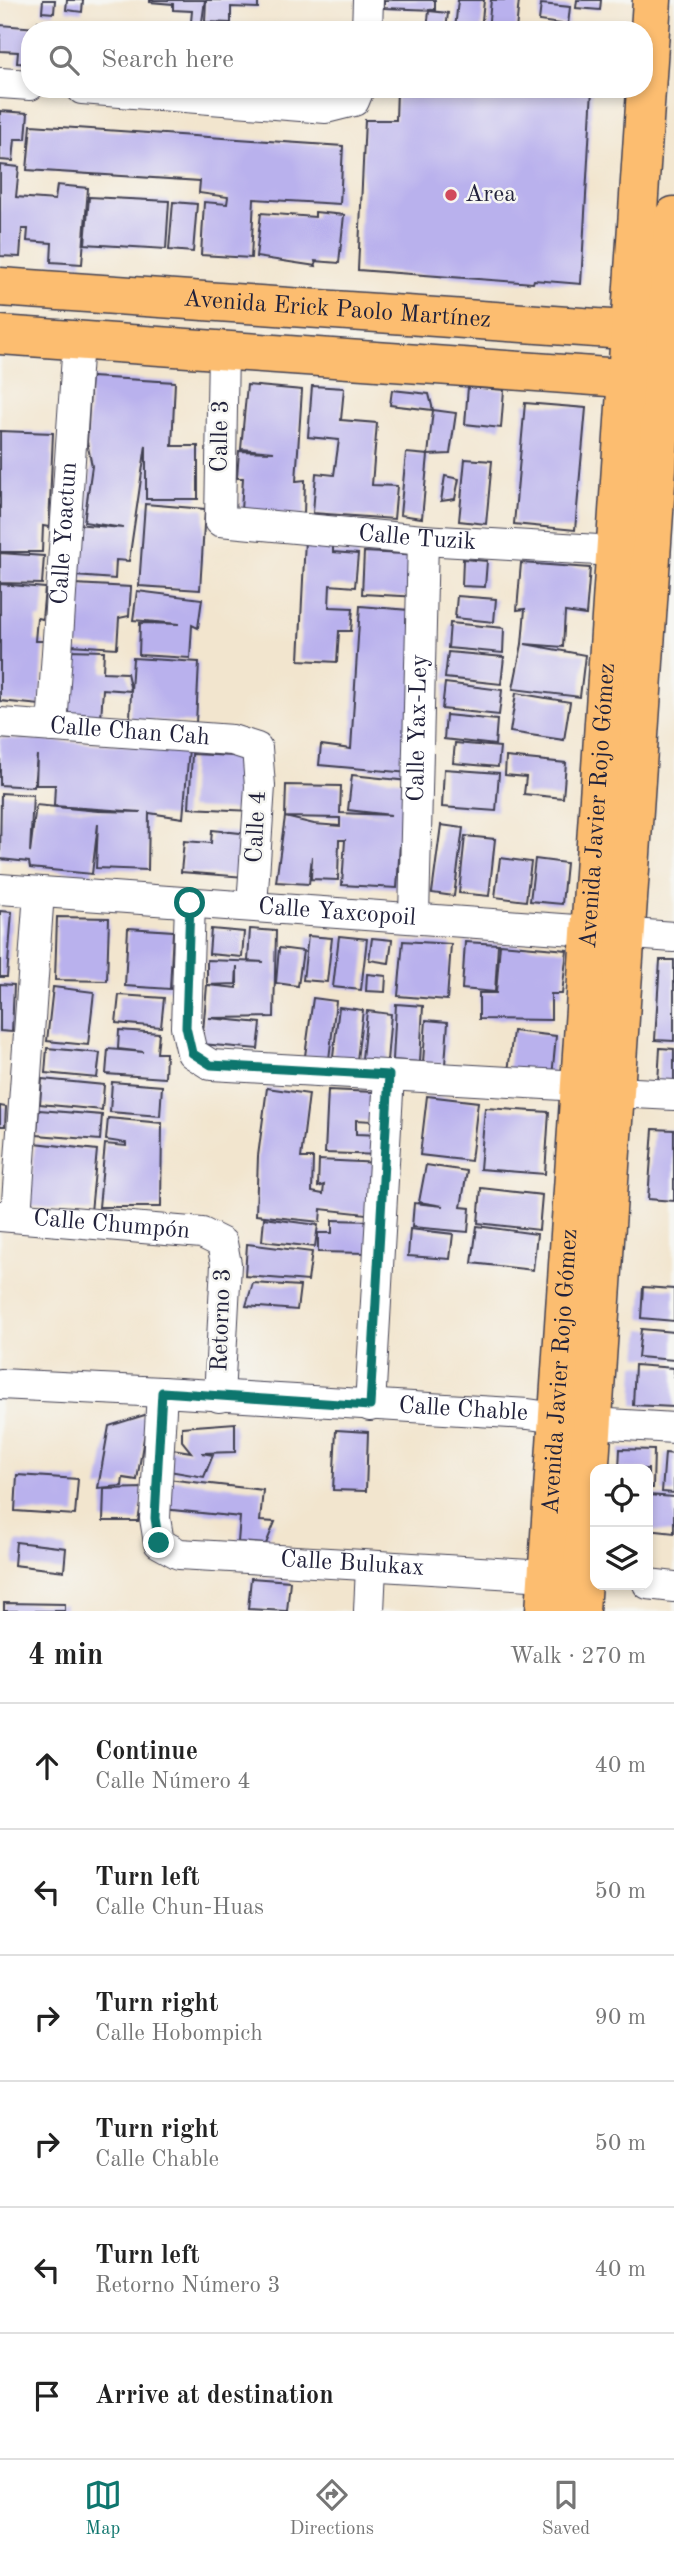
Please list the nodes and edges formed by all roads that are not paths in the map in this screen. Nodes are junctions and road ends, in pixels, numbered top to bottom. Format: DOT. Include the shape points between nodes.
graph roads {
  1 [pos="368,0"];
  2 [pos="652,0"];
  3 [pos="367,21"];
  4 [pos="652,21"];
  5 [pos="653,66"];
  6 [pos="0,83"];
  7 [pos="21,84"];
  8 [pos="204,98"];
  9 [pos="355,98"];
  10 [pos="674,216"];
  11 [pos="0,287"];
  12 [pos="657,332"];
  13 [pos="0,335"];
  14 [pos="78,341"];
  15 [pos="223,350"];
  16 [pos="655,380"];
  17 [pos="220,521"];
  18 [pos="423,540"];
  19 [pos="647,550"];
  20 [pos="0,723"];
  21 [pos="52,727"];
  22 [pos="257,748"];
  23 [pos="0,889"];
  24 [pos="38,892"];
  25 [pos="190,903"];
  26 [pos="252,905"];
  27 [pos="414,917"];
  28 [pos="608,932"];
  29 [pos="674,937"];
  30 [pos="389,1075"];
  31 [pos="598,1089"];
  32 [pos="674,1095"];
  33 [pos="8,1216"];
  34 [pos="222,1243"];
  35 [pos="0,1384"];
  36 [pos="162,1392"];
  37 [pos="219,1397"];
  38 [pos="370,1406"];
  39 [pos="575,1421"];
  40 [pos="674,1429"];
  41 [pos="371,1567"];
  42 [pos="653,1585"];
  43 [pos="674,1587"];
  44 [pos="570,1591"];
  45 [pos="369,1611"];
  1 -- 3 [label="street"];
  2 -- 4 [label="main road, Avenida Javier Rojo Gómez"];
  5 -- 12 [label="main road, Avenida Javier Rojo Gómez"];
  6 -- 7 [label="street"];
  8 -- 9 [label="street" via="326,107"];
  10 -- 12 [label="main road, Avenida Javier Rojo Gómez"];
  11 -- 12 [label="main road, Avenida Erick Paolo Martínez"];
  12 -- 16 [label="main road, Avenida Javier Rojo Gómez"];
  13 -- 14 [label="main road, Avenida Erick Paolo Martínez"];
  14 -- 15 [label="main road, Avenida Erick Paolo Martínez"];
  14 -- 21 [label="street, Calle Yoactun"];
  15 -- 16 [label="main road, Avenida Erick Paolo Martínez"];
  15 -- 17 [label="street, Calle 3"];
  16 -- 19 [label="main road, Avenida Javier Rojo Gómez"];
  17 -- 18 [label="street, Calle Tuzik"];
  18 -- 19 [label="street, Calle Tuzik"];
  18 -- 27 [label="street, Calle Yax-Ley"];
  19 -- 28 [label="main road, Avenida Javier Rojo Gómez"];
  20 -- 21 [label="street, Calle Chan Cah"];
  21 -- 22 [label="street, Calle Chan Cah" via="232,740"];
  22 -- 26 [label="street, Calle 4" via="260,786"];
  23 -- 24 [label="street, Calle Yaxcopoil"];
  24 -- 25 [label="street, Calle Yaxcopoil"];
  24 -- 33 [label="street"];
  25 -- 26 [label="street, Calle Yaxcopoil"];
  25 -- 30 [label="street" via="186,1027 192,1053 211,1065"];
  26 -- 27 [label="street, Calle Yaxcopoil"];
  27 -- 28 [label="street, Calle Yaxcopoil"];
  28 -- 29 [label="street, Calle Yaxcopoil"];
  28 -- 31 [label="main road, Avenida Javier Rojo Gómez"];
  30 -- 31 [label="street"];
  30 -- 38 [label="street"];
  31 -- 32 [label="street"];
  31 -- 39 [label="main road, Avenida Javier Rojo Gómez"];
  33 -- 34 [label="street, Calle Chumpón" via="202,1233"];
  34 -- 37 [label="street, Retorno 3" via="226,1264"];
  35 -- 36 [label="street, Calle Chable"];
  36 -- 37 [label="street, Calle Chable"];
  36 -- 41 [label="street, Calle Bulukax" via="155,1518 159,1543 179,1554"];
  37 -- 38 [label="street, Calle Chable"];
  38 -- 39 [label="street, Calle Chable"];
  39 -- 40 [label="street, Calle Chable"];
  39 -- 44 [label="main road, Avenida Javier Rojo Gómez"];
  41 -- 44 [label="street, Calle Bulukax"];
  41 -- 45 [label="street"];
  42 -- 43 [label="street"];
}
